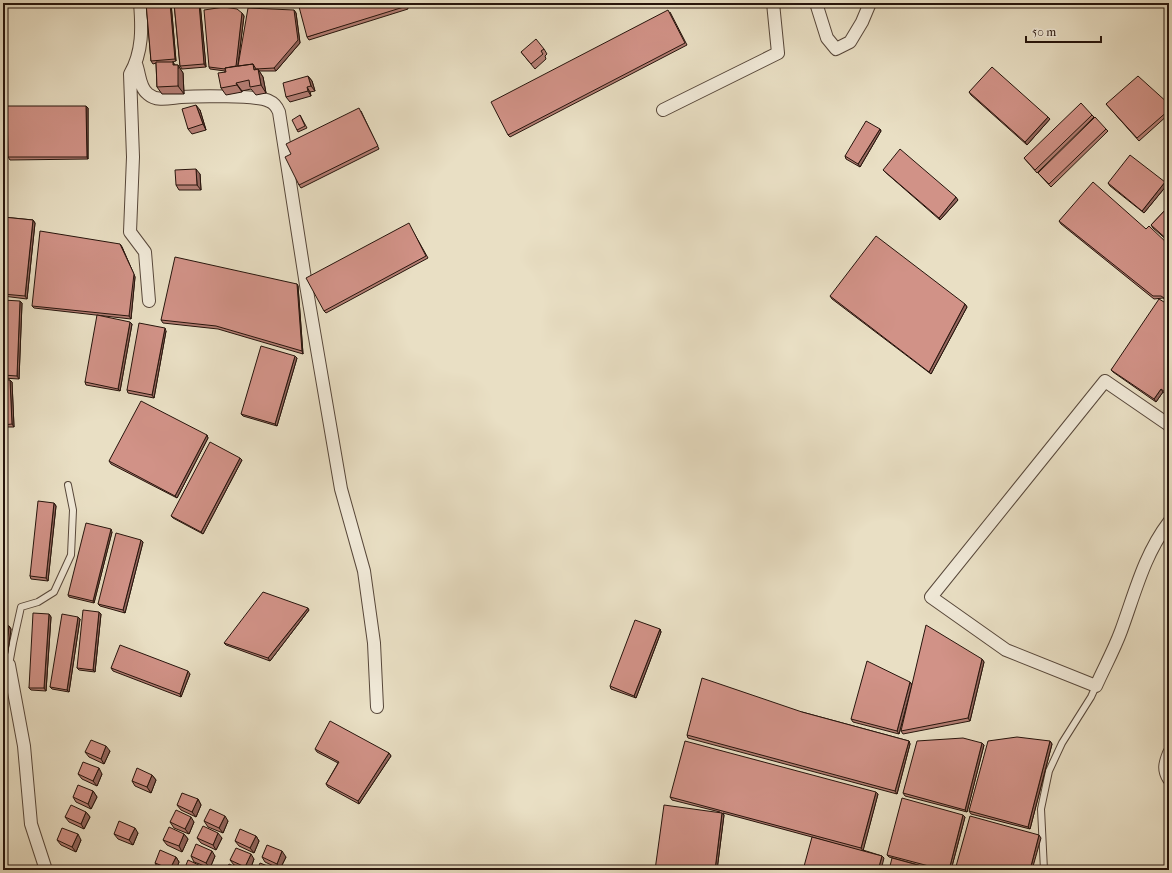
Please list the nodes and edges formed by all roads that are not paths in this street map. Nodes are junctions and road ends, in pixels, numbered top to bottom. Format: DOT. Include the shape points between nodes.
graph roads {
  1 [pos="140,3"];
  2 [pos="773,3"];
  3 [pos="816,3"];
  4 [pos="870,3"];
  5 [pos="136,64"];
  6 [pos="663,110"];
  7 [pos="149,301"];
  8 [pos="1169,425"];
  9 [pos="68,485"];
  10 [pos="1169,522"];
  11 [pos="6,664"];
  12 [pos="1096,686"];
  13 [pos="376,707"];
  14 [pos="1169,753"];
  15 [pos="1169,779"];
  16 [pos="46,870"];
  17 [pos="1044,870"];
  1 -- 5 [label="street" via="142,25"];
  2 -- 6 [label="street" via="778,53"];
  3 -- 4 [label="street" via="827,38 836,49 850,42"];
  5 -- 7 [label="street" via="130,74 133,157 130,232 145,252"];
  5 -- 13 [label="street" via="144,90 154,98 262,98 274,103 279,112 341,489 364,571 374,643"];
  8 -- 12 [label="street" via="1105,381 931,597 1006,650"];
  9 -- 11 [label="lane" via="73,510 71,555 54,592 38,602 21,606"];
  10 -- 12 [label="street" via="1144,565 1121,632"];
  11 -- 16 [label="street" via="24,746 31,824"];
  12 -- 17 [label="lane" via="1062,743 1049,771 1041,809"];
  14 -- 15 [label="street" via="1165,769"];
}
